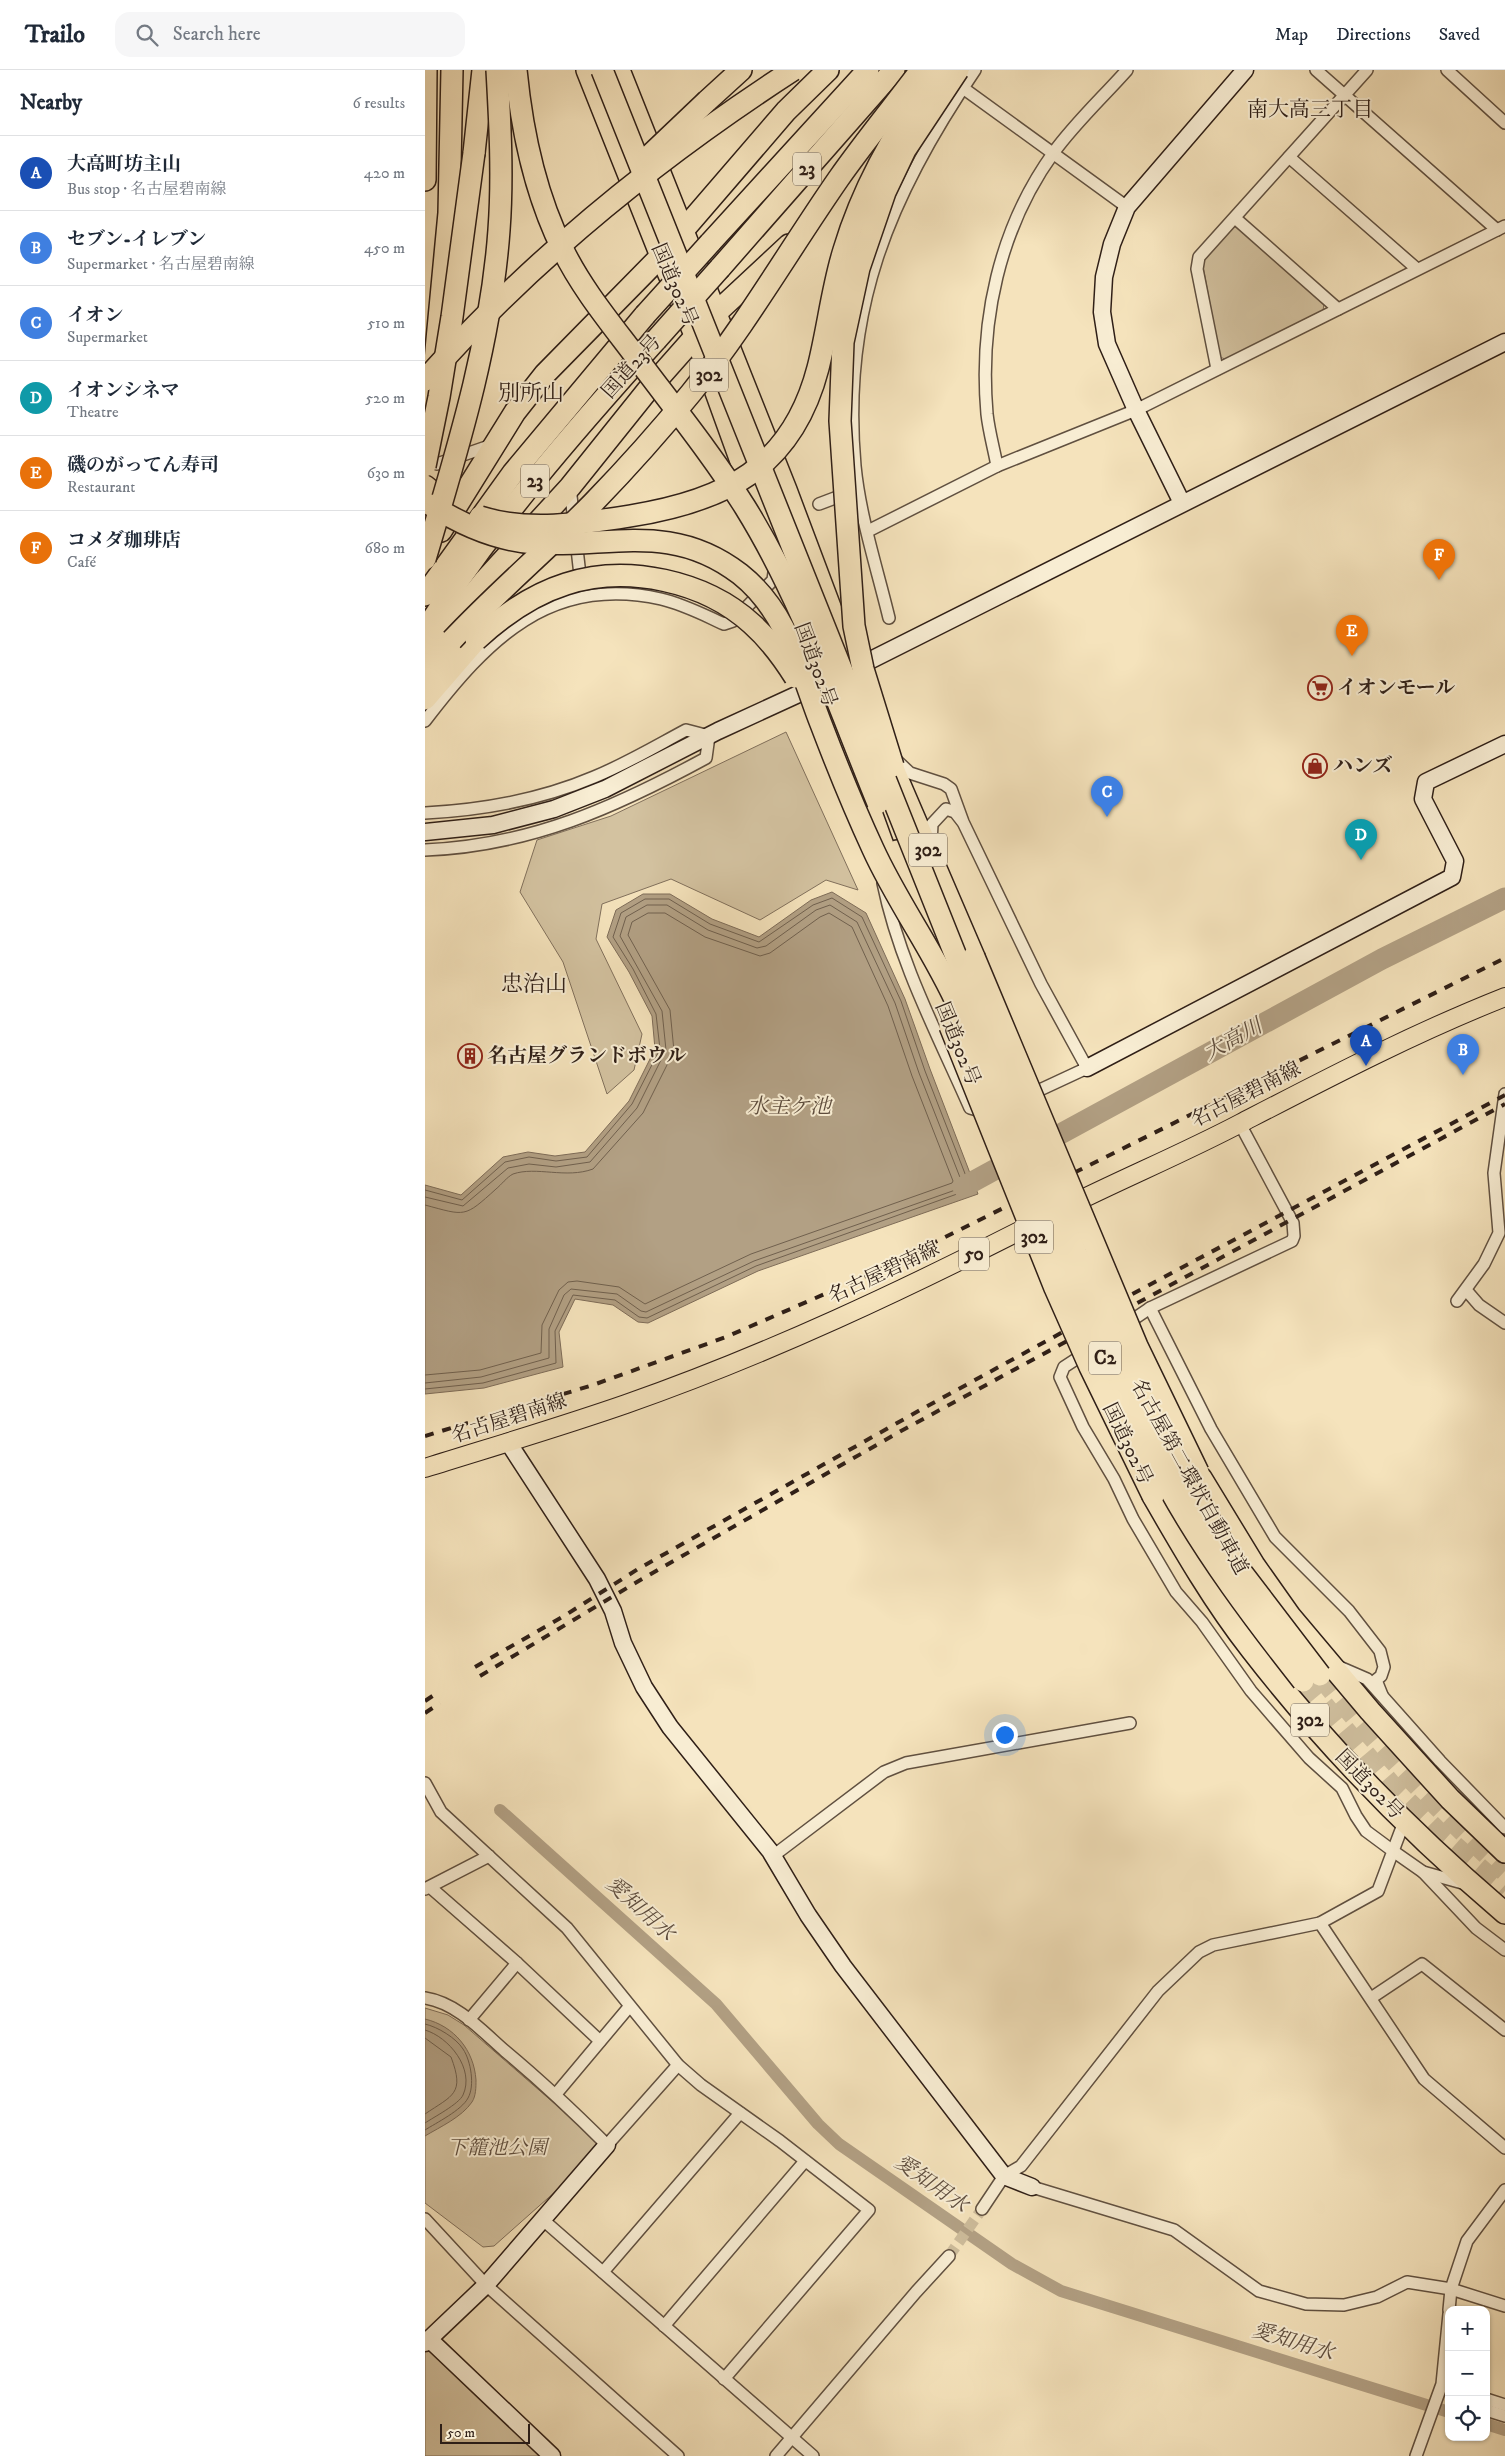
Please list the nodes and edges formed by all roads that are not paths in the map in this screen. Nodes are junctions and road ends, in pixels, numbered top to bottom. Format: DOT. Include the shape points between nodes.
graph roads {
  1 [pos="427,70"];
  2 [pos="452,70"];
  3 [pos="483,70"];
  4 [pos="497,70"];
  5 [pos="516,70"];
  6 [pos="587,70"];
  7 [pos="602,70"];
  8 [pos="613,70"];
  9 [pos="619,70"];
  10 [pos="741,70"];
  11 [pos="793,70"];
  12 [pos="867,70"];
  13 [pos="894,70"];
  14 [pos="921,70"];
  15 [pos="926,70"];
  16 [pos="939,70"];
  17 [pos="975,70"];
  18 [pos="1127,70"];
  19 [pos="1245,70"];
  20 [pos="1316,70"];
  21 [pos="1367,70"];
  22 [pos="1447,70"];
  23 [pos="822,73"];
  24 [pos="960,79"];
  25 [pos="1343,96"];
  26 [pos="1505,123"];
  27 [pos="1054,152"];
  28 [pos="1289,157"];
  29 [pos="425,180"];
  30 [pos="656,204"];
  31 [pos="1127,207"];
  32 [pos="1235,218"];
  33 [pos="1501,228"];
  34 [pos="682,232"];
  35 [pos="553,250"];
  36 [pos="661,256"];
  37 [pos="1417,270"];
  38 [pos="1338,309"];
  39 [pos="716,313"];
  40 [pos="695,337"];
  41 [pos="1505,342"];
  42 [pos="1217,369"];
  43 [pos="425,380"];
  44 [pos="1136,410"];
  45 [pos="425,423"];
  46 [pos="494,444"];
  47 [pos="431,465"];
  48 [pos="997,466"];
  49 [pos="570,487"];
  50 [pos="858,489"];
  51 [pos="429,496"];
  52 [pos="1183,503"];
  53 [pos="819,504"];
  54 [pos="868,531"];
  55 [pos="776,558"];
  56 [pos="425,560"];
  57 [pos="425,595"];
  58 [pos="582,596"];
  59 [pos="889,618"];
  60 [pos="425,630"];
  61 [pos="425,654"];
  62 [pos="853,669"];
  63 [pos="425,673"];
  64 [pos="822,683"];
  65 [pos="425,699"];
  66 [pos="425,721"];
  67 [pos="820,721"];
  68 [pos="709,736"];
  69 [pos="882,743"];
  70 [pos="1505,744"];
  71 [pos="866,798"];
  72 [pos="425,813"];
  73 [pos="963,822"];
  74 [pos="433,832"];
  75 [pos="425,850"];
  76 [pos="937,870"];
  77 [pos="1505,997"];
  78 [pos="958,1006"];
  79 [pos="979,1014"];
  80 [pos="1087,1068"];
  81 [pos="1505,1094"];
  82 [pos="1240,1124"];
  83 [pos="1466,1290"];
  84 [pos="1457,1301"];
  85 [pos="1150,1308"];
  86 [pos="1505,1323"];
  87 [pos="508,1442"];
  88 [pos="425,1468"];
  89 [pos="1318,1673"];
  90 [pos="1382,1695"];
  91 [pos="1130,1723"];
  92 [pos="425,1783"];
  93 [pos="1404,1822"];
  94 [pos="1505,1828"];
  95 [pos="1393,1851"];
  96 [pos="1505,1852"];
  97 [pos="489,1856"];
  98 [pos="773,1856"];
  99 [pos="1423,1872"];
  100 [pos="1473,1886"];
  101 [pos="428,1888"];
  102 [pos="1505,1913"];
  103 [pos="1320,1923"];
  104 [pos="1505,1950"];
  105 [pos="517,1963"];
  106 [pos="425,1998"];
  107 [pos="1371,1998"];
  108 [pos="629,2007"];
  109 [pos="469,2020"];
  110 [pos="1505,2030"];
  111 [pos="600,2041"];
  112 [pos="677,2065"];
  113 [pos="556,2094"];
  114 [pos="740,2113"];
  115 [pos="607,2145"];
  116 [pos="1505,2148"];
  117 [pos="805,2161"];
  118 [pos="1004,2176"];
  119 [pos="1032,2187"];
  120 [pos="1505,2190"];
  121 [pos="982,2209"];
  122 [pos="425,2219"];
  123 [pos="542,2219"];
  124 [pos="949,2256"];
  125 [pos="603,2272"];
  126 [pos="486,2285"];
  127 [pos="1451,2289"];
  128 [pos="1449,2306"];
  129 [pos="1505,2306"];
  130 [pos="664,2326"];
  131 [pos="427,2341"];
  132 [pos="724,2379"];
  133 [pos="1444,2397"];
  134 [pos="1490,2400"];
  135 [pos="1505,2405"];
  136 [pos="1490,2411"];
  137 [pos="1505,2416"];
  138 [pos="792,2438"];
  139 [pos="552,2456"];
  140 [pos="678,2456"];
  141 [pos="776,2456"];
  142 [pos="813,2456"];
  143 [pos="1416,2456"];
  1 -- 29 [label="highway"];
  2 -- 45 [label="highway, bridge" via="449,213 438,340"];
  3 -- 47 [label="highway, bridge"];
  4 -- 56 [label="highway, bridge" via="501,189 490,305 464,426"];
  5 -- 78 [label="highway, bridge" via="533,170 563,250 600,310 723,474 784,576"];
  6 -- 36 [label="highway, 国道302号 / 302"];
  7 -- 30 [label="highway, bridge"];
  8 -- 30 [label="highway, bridge"];
  9 -- 34 [label="highway, 国道302号 / 302"];
  10 -- 35 [label="highway, bridge" via="621,181"];
  11 -- 35 [label="highway, bridge" via="699,133 606,204"];
  12 -- 57 [label="highway, 国道23号 / 23, bridge" via="645,315 513,473"];
  13 -- 60 [label="highway, 国道23号 / 23, bridge" via="593,410 530,487"];
  14 -- 63 [label="highway, bridge" via="839,178 735,336 686,400 593,504 481,610"];
  15 -- 39 [label="highway" via="872,150 828,202 790,244"];
  16 -- 51 [label="highway, bridge" via="891,140 857,210 836,276 818,368 803,410 782,443 757,470 721,492 674,507 570,523 525,525 490,520"];
  17 -- 24 [label="street"];
  18 -- 27 [label="street"];
  19 -- 31 [label="street"];
  20 -- 25 [label="street"];
  21 -- 25 [label="street"];
  22 -- 26 [label="street"];
  23 -- 34 [label="highway"];
  24 -- 27 [label="street"];
  24 -- 50 [label="street" via="896,205 868,285 854,365 853,414"];
  24 -- 79 [label="highway, bridge" via="931,108 905,150 869,232 843,342 840,422 857,647 907,808"];
  25 -- 28 [label="street"];
  25 -- 33 [label="street"];
  27 -- 31 [label="street"];
  27 -- 48 [label="street" via="1022,206 1001,257 988,317 985,364 987,416"];
  28 -- 32 [label="street"];
  28 -- 37 [label="street"];
  30 -- 79 [label="highway, bridge"];
  31 -- 44 [label="street" via="1104,277 1102,312 1107,344"];
  32 -- 38 [label="street"];
  32 -- 42 [label="street" via="1199,257 1197,269"];
  33 -- 37 [label="street"];
  34 -- 36 [label="highway"];
  34 -- 39 [label="highway, 国道302号 / 302"];
  35 -- 43 [label="highway, bridge" via="475,325"];
  36 -- 40 [label="highway, 国道302号 / 302"];
  36 -- 46 [label="highway" via="545,374"];
  37 -- 38 [label="street"];
  38 -- 42 [label="street"];
  39 -- 40 [label="highway"];
  39 -- 62 [label="highway, 国道302号 / 302"];
  40 -- 49 [label="highway" via="625,417"];
  40 -- 55 [label="highway, 国道302号 / 302"];
  41 -- 52 [label="street"];
  42 -- 44 [label="street"];
  44 -- 48 [label="street"];
  44 -- 52 [label="street"];
  46 -- 47 [label="street"];
  46 -- 56 [label="highway"];
  48 -- 54 [label="street"];
  49 -- 58 [label="street"];
  49 -- 61 [label="highway" via="486,579"];
  50 -- 53 [label="street"];
  50 -- 54 [label="street"];
  51 -- 67 [label="highway, bridge" via="447,516 482,531 517,540 550,543 653,540 690,548 725,564 754,586 777,614 797,654"];
  52 -- 62 [label="street"];
  54 -- 59 [label="street"];
  55 -- 58 [label="street" via="773,580 733,621 724,624 687,607 633,594"];
  55 -- 64 [label="highway, 国道302号 / 302"];
  58 -- 66 [label="street" via="523,620 493,642 459,676"];
  62 -- 64 [label="street"];
  62 -- 69 [label="highway, 国道302号 / 302"];
  64 -- 68 [label="street"];
  64 -- 71 [label="highway, 国道302号 / 302"];
  65 -- 67 [label="highway, bridge" via="476,640 493,624 531,599 568,583 633,576 657,579 697,591 734,610 751,623 779,653"];
  67 -- 78 [label="highway, bridge" via="875,854"];
  68 -- 72 [label="street" via="686,730 594,777 511,803"];
  68 -- 74 [label="street" via="605,789 554,809 493,825"];
  68 -- 75 [label="street" via="707,758 617,805 576,820 486,844"];
  69 -- 73 [label="street" via="910,772 948,786"];
  69 -- 76 [label="highway, 国道302号 / 302"];
  70 -- 80 [label="street" via="1426,782 1423,799 1455,861 1452,877"];
  71 -- 80 [label="street" via="886,897 901,947 931,1025 970,1108 990,1113"];
  71 -- 93 [label="highway, 国道302号 / 302, bridge" via="929,973 1055,1288 1153,1496 1250,1649 1332,1745"];
  73 -- 76 [label="street" via="955,812 945,809 932,824 930,837"];
  73 -- 80 [label="street" via="1041,984"];
  76 -- 89 [label="highway, 国道302号 / 302, bridge" via="1137,1346 1201,1478 1254,1565 1291,1616"];
  77 -- 82 [label="main road, 名古屋碧南線 / 50" via="1316,1083"];
  78 -- 89 [label="highway, 名古屋第二環状自動車道 / C2, bridge" via="1064,1268 1121,1393 1168,1485 1195,1533 1256,1621"];
  79 -- 89 [label="highway, 名古屋第二環状自動車道 / C2, bridge" via="1076,1253 1160,1433 1233,1560"];
  81 -- 83 [label="street" via="1494,1173 1499,1233 1485,1264"];
  82 -- 85 [label="street" via="1293,1223 1294,1236 1291,1241"];
  82 -- 87 [label="main road, 名古屋碧南線 / 50" via="879,1301 696,1377"];
  83 -- 84 [label="street"];
  83 -- 86 [label="street" via="1479,1305"];
  85 -- 90 [label="street" via="1211,1429 1275,1537 1349,1611 1380,1651 1383,1667 1381,1676 1376,1680"];
  85 -- 95 [label="street" via="1064,1367 1060,1377 1083,1427 1176,1592 1202,1622 1251,1691 1309,1758 1342,1788 1366,1831"];
  87 -- 88 [label="main road, 名古屋碧南線 / 50"];
  87 -- 98 [label="street" via="597,1578 644,1687 704,1772"];
  89 -- 90 [label="street" via="1362,1676"];
  89 -- 96 [label="highway, 国道302号 / 302"];
  90 -- 94 [label="street"];
  91 -- 98 [label="street" via="906,1763 884,1772"];
  92 -- 97 [label="street" via="441,1812"];
  93 -- 95 [label="street"];
  93 -- 100 [label="highway, 国道302号 / 302"];
  95 -- 99 [label="street"];
  95 -- 103 [label="street" via="1378,1891"];
  97 -- 101 [label="street"];
  97 -- 108 [label="street" via="567,1928"];
  98 -- 118 [label="street" via="843,1966"];
  99 -- 100 [label="street"];
  99 -- 104 [label="street" via="1476,1928"];
  100 -- 102 [label="highway, 国道302号 / 302"];
  101 -- 105 [label="street"];
  103 -- 107 [label="street"];
  103 -- 118 [label="street" via="1213,1945 1199,1952 1158,1991 1021,2166"];
  105 -- 109 [label="street"];
  105 -- 111 [label="street"];
  106 -- 109 [label="street"];
  107 -- 110 [label="street" via="1423,1964"];
  107 -- 116 [label="street" via="1424,2079"];
  108 -- 111 [label="street"];
  108 -- 112 [label="street"];
  109 -- 113 [label="street"];
  111 -- 113 [label="street"];
  112 -- 114 [label="street"];
  112 -- 115 [label="street"];
  113 -- 115 [label="street"];
  114 -- 117 [label="street"];
  114 -- 125 [label="street"];
  115 -- 123 [label="street"];
  117 -- 130 [label="street"];
  117 -- 132 [label="street" via="869,2210"];
  118 -- 119 [label="street"];
  118 -- 121 [label="street"];
  119 -- 127 [label="street" via="1174,2230 1259,2291 1306,2304 1344,2305 1377,2297 1407,2282"];
  120 -- 127 [label="street" via="1467,2241"];
  122 -- 126 [label="street"];
  123 -- 125 [label="street"];
  123 -- 126 [label="street"];
  124 -- 138 [label="street"];
  125 -- 130 [label="street"];
  126 -- 131 [label="street"];
  126 -- 140 [label="street"];
  127 -- 128 [label="street"];
  127 -- 129 [label="street"];
  130 -- 132 [label="street"];
  131 -- 139 [label="street"];
  132 -- 138 [label="street"];
  133 -- 143 [label="street" via="1431,2417"];
  134 -- 135 [label="street"];
  136 -- 137 [label="street"];
  138 -- 141 [label="street"];
  138 -- 142 [label="street"];
}
